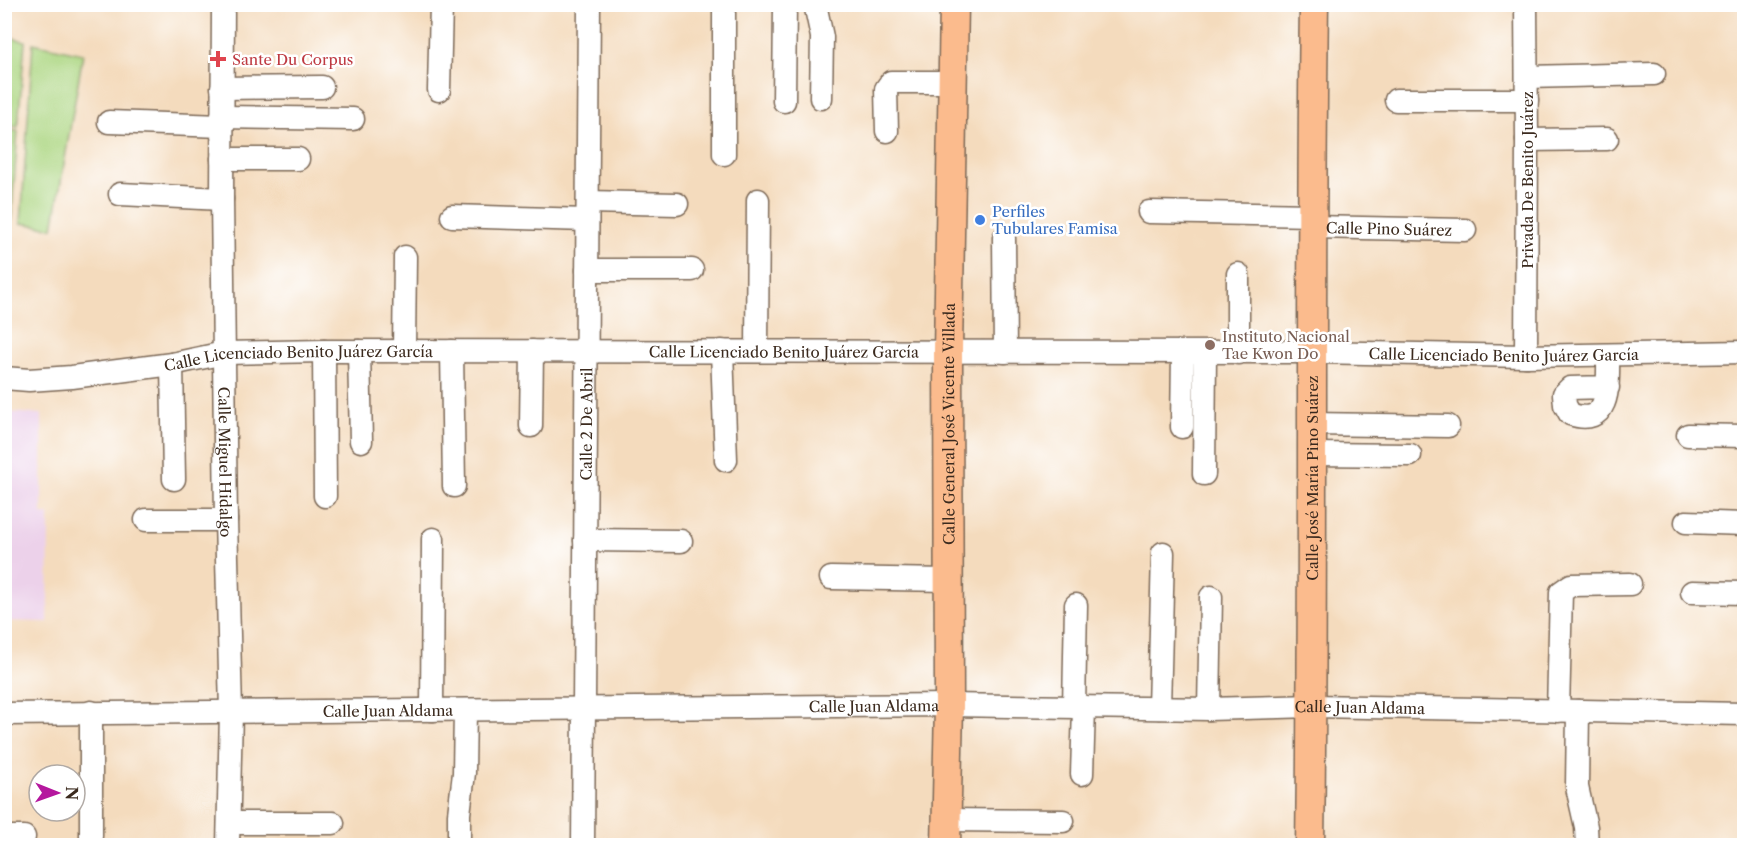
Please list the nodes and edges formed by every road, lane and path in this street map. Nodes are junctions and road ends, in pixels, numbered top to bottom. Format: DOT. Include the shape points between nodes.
graph roads {
  1 [pos="224,4"];
  2 [pos="441,4"];
  3 [pos="589,4"];
  4 [pos="724,4"];
  5 [pos="785,4"];
  6 [pos="815,4"];
  7 [pos="832,4"];
  8 [pos="954,4"];
  9 [pos="1314,4"];
  10 [pos="1526,4"];
  11 [pos="822,37"];
  12 [pos="1654,74"];
  13 [pos="1527,77"];
  14 [pos="952,82"];
  15 [pos="322,87"];
  16 [pos="222,88"];
  17 [pos="439,90"];
  18 [pos="821,98"];
  19 [pos="1396,100"];
  20 [pos="1527,100"];
  21 [pos="784,101"];
  22 [pos="353,118"];
  23 [pos="109,122"];
  24 [pos="222,122"];
  25 [pos="887,131"];
  26 [pos="1606,139"];
  27 [pos="1527,140"];
  28 [pos="724,154"];
  29 [pos="222,159"];
  30 [pos="298,159"];
  31 [pos="120,194"];
  32 [pos="222,199"];
  33 [pos="758,200"];
  34 [pos="677,204"];
  35 [pos="588,211"];
  36 [pos="1149,212"];
  37 [pos="452,216"];
  38 [pos="1311,221"];
  39 [pos="1466,230"];
  40 [pos="1004,238"];
  41 [pos="405,257"];
  42 [pos="587,270"];
  43 [pos="692,270"];
  44 [pos="1238,274"];
  45 [pos="404,350"];
  46 [pos="324,351"];
  47 [pos="359,351"];
  48 [pos="452,351"];
  49 [pos="532,351"];
  50 [pos="587,351"];
  51 [pos="722,351"];
  52 [pos="757,351"];
  53 [pos="948,351"];
  54 [pos="1005,352"];
  55 [pos="1312,352"];
  56 [pos="1744,352"];
  57 [pos="224,353"];
  58 [pos="1194,353"];
  59 [pos="1238,353"];
  60 [pos="1608,355"];
  61 [pos="1526,356"];
  62 [pos="172,364"];
  63 [pos="4,378"];
  64 [pos="1608,387"];
  65 [pos="1311,424"];
  66 [pos="531,426"];
  67 [pos="1448,426"];
  68 [pos="1182,427"];
  69 [pos="1688,435"];
  70 [pos="1744,436"];
  71 [pos="361,441"];
  72 [pos="1311,454"];
  73 [pos="1410,455"];
  74 [pos="726,460"];
  75 [pos="1204,474"];
  76 [pos="174,479"];
  77 [pos="454,486"];
  78 [pos="325,496"];
  79 [pos="146,520"];
  80 [pos="226,520"];
  81 [pos="1686,522"];
  82 [pos="1744,524"];
  83 [pos="433,539"];
  84 [pos="585,540"];
  85 [pos="681,541"];
  86 [pos="1163,553"];
  87 [pos="831,578"];
  88 [pos="948,580"];
  89 [pos="1630,584"];
  90 [pos="1692,592"];
  91 [pos="1744,593"];
  92 [pos="1211,597"];
  93 [pos="1076,605"];
  94 [pos="949,705"];
  95 [pos="1312,706"];
  96 [pos="1079,707"];
  97 [pos="1160,708"];
  98 [pos="1209,709"];
  99 [pos="432,710"];
  100 [pos="465,710"];
  101 [pos="584,710"];
  102 [pos="231,711"];
  103 [pos="1568,711"];
  104 [pos="91,712"];
  105 [pos="4,714"];
  106 [pos="1744,714"];
  107 [pos="1082,774"];
  108 [pos="1063,821"];
  109 [pos="229,823"];
  110 [pos="333,823"];
  111 [pos="947,833"];
  112 [pos="91,836"];
  113 [pos="228,846"];
  114 [pos="459,846"];
  115 [pos="583,846"];
  116 [pos="1310,846"];
  117 [pos="1587,846"];
  1 -- 16 [label="street, Calle Miguel Hidalgo"];
  2 -- 17 [label="street"];
  3 -- 35 [label="street, Calle 2 De Abril"];
  4 -- 28 [label="street"];
  5 -- 21 [label="street"];
  6 -- 11 [label="street"];
  7 -- 11 [label="street"];
  8 -- 14 [label="main road, Calle General José Vicente Villada"];
  9 -- 38 [label="main road, Calle José María Pino Suárez"];
  10 -- 13 [label="street, Privada De Benito Juárez"];
  11 -- 18 [label="street"];
  12 -- 13 [label="street"];
  13 -- 20 [label="street, Privada De Benito Juárez"];
  14 -- 25 [label="street" via="891,82 886,89"];
  14 -- 53 [label="main road, Calle General José Vicente Villada"];
  15 -- 16 [label="street"];
  16 -- 24 [label="street, Calle Miguel Hidalgo"];
  19 -- 20 [label="street"];
  20 -- 27 [label="street, Privada De Benito Juárez"];
  22 -- 24 [label="street"];
  23 -- 24 [label="street"];
  24 -- 29 [label="street, Calle Miguel Hidalgo"];
  26 -- 27 [label="street"];
  27 -- 61 [label="street, Privada De Benito Juárez"];
  29 -- 30 [label="street"];
  29 -- 32 [label="street, Calle Miguel Hidalgo"];
  31 -- 32 [label="street"];
  32 -- 57 [label="street, Calle Miguel Hidalgo"];
  33 -- 52 [label="street"];
  34 -- 35 [label="street"];
  35 -- 37 [label="street"];
  35 -- 42 [label="street, Calle 2 De Abril"];
  36 -- 38 [label="street, Calle Pino Suárez"];
  38 -- 39 [label="street, Calle Pino Suárez"];
  38 -- 55 [label="main road, Calle José María Pino Suárez"];
  40 -- 54 [label="street"];
  41 -- 45 [label="street"];
  42 -- 43 [label="street"];
  42 -- 50 [label="street, Calle 2 De Abril"];
  44 -- 59 [label="street"];
  45 -- 47 [label="street, Calle Licenciado Benito Juárez García"];
  45 -- 48 [label="street, Calle Licenciado Benito Juárez García"];
  46 -- 47 [label="street, Calle Licenciado Benito Juárez García"];
  46 -- 57 [label="street, Calle Licenciado Benito Juárez García"];
  46 -- 78 [label="street"];
  47 -- 71 [label="street"];
  48 -- 49 [label="street, Calle Licenciado Benito Juárez García"];
  48 -- 77 [label="street"];
  49 -- 50 [label="street, Calle Licenciado Benito Juárez García"];
  49 -- 66 [label="street"];
  50 -- 51 [label="street, Calle Licenciado Benito Juárez García"];
  50 -- 84 [label="street, Calle 2 De Abril"];
  51 -- 52 [label="street, Calle Licenciado Benito Juárez García"];
  51 -- 74 [label="street"];
  52 -- 53 [label="street, Calle Licenciado Benito Juárez García"];
  53 -- 54 [label="street, Calle Licenciado Benito Juárez García"];
  53 -- 88 [label="main road, Calle General José Vicente Villada"];
  54 -- 58 [label="street, Calle Licenciado Benito Juárez García"];
  55 -- 59 [label="street, Calle Licenciado Benito Juárez García"];
  55 -- 61 [label="street, Calle Licenciado Benito Juárez García"];
  55 -- 65 [label="main road, Calle José María Pino Suárez"];
  56 -- 60 [label="street, Calle Licenciado Benito Juárez García"];
  57 -- 62 [label="street, Calle Licenciado Benito Juárez García"];
  57 -- 80 [label="street, Calle Miguel Hidalgo"];
  58 -- 59 [label="street, Calle Licenciado Benito Juárez García"];
  58 -- 68 [label="street"];
  58 -- 75 [label="street"];
  60 -- 61 [label="street, Calle Licenciado Benito Juárez García"];
  60 -- 64 [label="street"];
  62 -- 63 [label="street, Calle Licenciado Benito Juárez García" via="29,380"];
  62 -- 76 [label="street"];
  65 -- 67 [label="street"];
  65 -- 72 [label="main road, Calle José María Pino Suárez"];
  69 -- 70 [label="street"];
  72 -- 73 [label="street"];
  72 -- 95 [label="main road, Calle José María Pino Suárez"];
  79 -- 80 [label="street"];
  80 -- 102 [label="street, Calle Miguel Hidalgo"];
  81 -- 82 [label="street"];
  83 -- 99 [label="street"];
  84 -- 85 [label="street"];
  84 -- 101 [label="street, Calle 2 De Abril"];
  86 -- 97 [label="street"];
  87 -- 88 [label="street"];
  88 -- 94 [label="main road, Calle General José Vicente Villada"];
  89 -- 103 [label="street" via="1571,585 1561,592"];
  90 -- 91 [label="street"];
  92 -- 98 [label="street"];
  93 -- 96 [label="street"];
  94 -- 96 [label="street, Calle Juan Aldama"];
  94 -- 101 [label="street, Calle Juan Aldama"];
  94 -- 111 [label="main road, Calle General José Vicente Villada"];
  95 -- 98 [label="street, Calle Juan Aldama"];
  95 -- 103 [label="street, Calle Juan Aldama"];
  95 -- 116 [label="main road, Calle José María Pino Suárez"];
  96 -- 97 [label="street, Calle Juan Aldama"];
  96 -- 107 [label="street"];
  97 -- 98 [label="street, Calle Juan Aldama"];
  99 -- 100 [label="street, Calle Juan Aldama"];
  99 -- 102 [label="street, Calle Juan Aldama"];
  100 -- 101 [label="street, Calle Juan Aldama"];
  100 -- 114 [label="street"];
  101 -- 115 [label="street, Calle 2 De Abril"];
  102 -- 104 [label="street, Calle Juan Aldama"];
  102 -- 109 [label="street, Calle Miguel Hidalgo"];
  103 -- 106 [label="street, Calle Juan Aldama"];
  103 -- 117 [label="street"];
  104 -- 105 [label="street, Calle Juan Aldama"];
  104 -- 112 [label="street"];
  108 -- 111 [label="street"];
  109 -- 110 [label="street"];
  109 -- 113 [label="street, Calle Miguel Hidalgo"];
}
